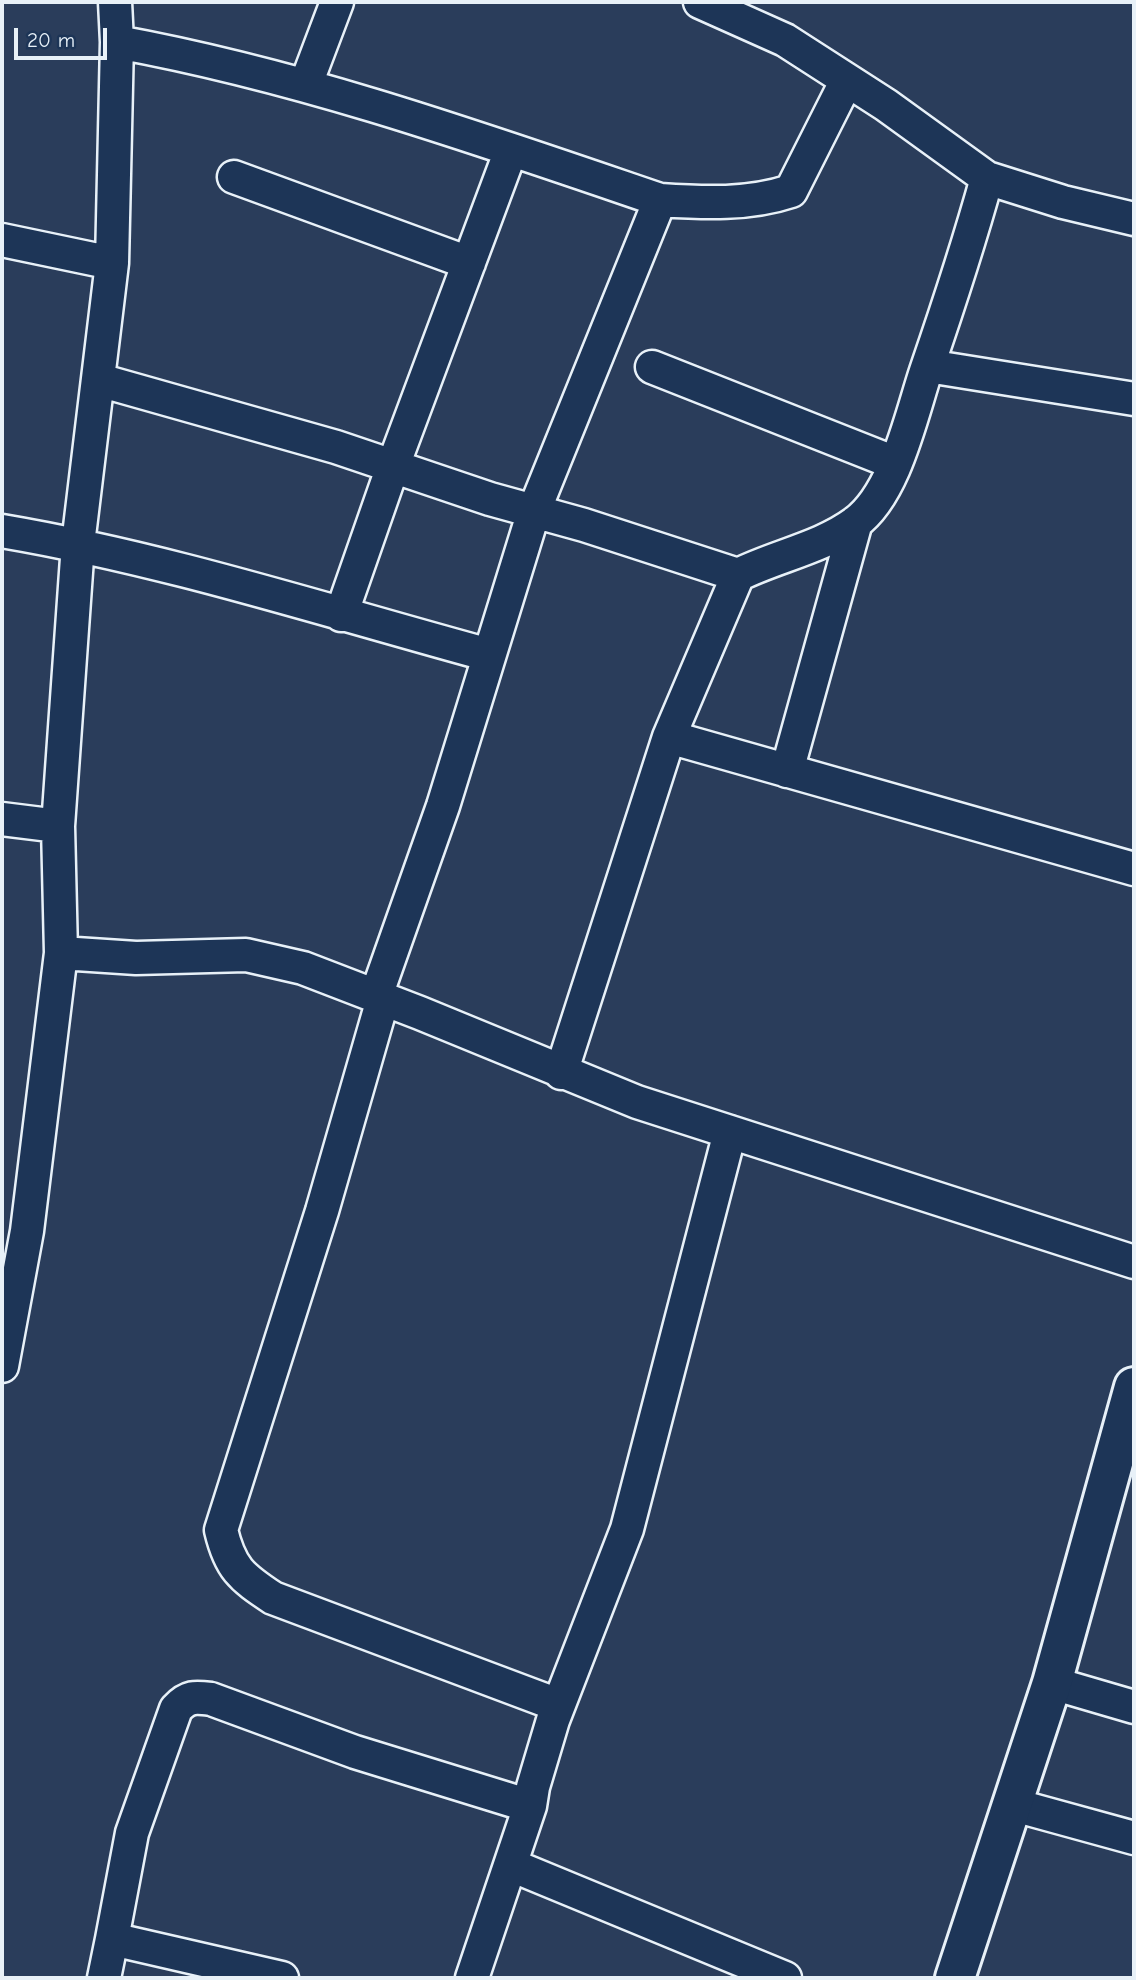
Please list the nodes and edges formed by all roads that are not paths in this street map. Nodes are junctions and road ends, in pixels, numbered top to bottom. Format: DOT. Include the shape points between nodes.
graph roads {
  1 [pos="337,2"];
  2 [pos="700,2"];
  3 [pos="111,3"];
  4 [pos="117,42"];
  5 [pos="847,80"];
  6 [pos="306,84"];
  7 [pos="511,150"];
  8 [pos="234,177"];
  9 [pos="987,178"];
  10 [pos="660,200"];
  11 [pos="1134,219"];
  12 [pos="2,240"];
  13 [pos="112,263"];
  14 [pos="469,263"];
  15 [pos="928,366"];
  16 [pos="652,368"];
  17 [pos="99,380"];
  18 [pos="1134,399"];
  19 [pos="895,463"];
  20 [pos="393,466"];
  21 [pos="534,511"];
  22 [pos="856,522"];
  23 [pos="2,531"];
  24 [pos="78,544"];
  25 [pos="738,575"];
  26 [pos="341,615"];
  27 [pos="489,655"];
  28 [pos="669,737"];
  29 [pos="788,771"];
  30 [pos="2,819"];
  31 [pos="58,826"];
  32 [pos="1134,869"];
  33 [pos="61,953"];
  34 [pos="380,997"];
  35 [pos="561,1073"];
  36 [pos="730,1132"];
  37 [pos="1134,1262"];
  38 [pos="2,1366"];
  39 [pos="1134,1387"];
  40 [pos="1123,1473"];
  41 [pos="1052,1683"];
  42 [pos="558,1705"];
  43 [pos="1134,1707"];
  44 [pos="1014,1805"];
  45 [pos="530,1806"];
  46 [pos="1134,1838"];
  47 [pos="511,1865"];
  48 [pos="111,1938"];
  49 [pos="104,1978"];
  50 [pos="282,1978"];
  51 [pos="472,1978"];
  52 [pos="785,1978"];
  53 [pos="955,1978"];
  1 -- 6 [label="street"];
  2 -- 5 [label="street" via="785,40"];
  3 -- 4 [label="street"];
  4 -- 6 [label="street"];
  4 -- 13 [label="street"];
  5 -- 9 [label="street"];
  5 -- 10 [label="street" via="791,191 767,199"];
  6 -- 7 [label="street"];
  7 -- 10 [label="street"];
  7 -- 14 [label="street"];
  8 -- 14 [label="street"];
  9 -- 11 [label="street"];
  9 -- 15 [label="street"];
  10 -- 21 [label="street"];
  12 -- 13 [label="street"];
  13 -- 17 [label="street"];
  14 -- 20 [label="street"];
  15 -- 18 [label="street"];
  15 -- 19 [label="street"];
  16 -- 19 [label="street"];
  17 -- 20 [label="street"];
  17 -- 24 [label="street"];
  19 -- 22 [label="street" via="878,498"];
  20 -- 21 [label="street"];
  20 -- 26 [label="street"];
  21 -- 25 [label="street"];
  21 -- 27 [label="street"];
  22 -- 25 [label="street"];
  22 -- 29 [label="street"];
  23 -- 24 [label="street"];
  24 -- 26 [label="street"];
  24 -- 31 [label="street"];
  25 -- 28 [label="street"];
  26 -- 27 [label="street"];
  27 -- 34 [label="street"];
  28 -- 29 [label="street"];
  28 -- 35 [label="street"];
  29 -- 32 [label="street"];
  30 -- 31 [label="street"];
  31 -- 33 [label="street"];
  33 -- 34 [label="street" via="136,958 246,955 303,968"];
  33 -- 38 [label="street" via="27,1231"];
  34 -- 35 [label="street"];
  34 -- 42 [label="street" via="322,1211 221,1531 227,1555 242,1574 273,1598"];
  35 -- 36 [label="street"];
  36 -- 37 [label="street"];
  36 -- 42 [label="street" via="627,1529"];
  39 -- 40 [label="main road"];
  40 -- 41 [label="main road"];
  41 -- 43 [label="street"];
  41 -- 44 [label="main road"];
  42 -- 45 [label="street"];
  44 -- 46 [label="street"];
  44 -- 53 [label="main road"];
  45 -- 47 [label="street"];
  45 -- 48 [label="street" via="192,1696 176,1709 132,1832"];
  47 -- 51 [label="street"];
  47 -- 52 [label="street"];
  48 -- 49 [label="street"];
  48 -- 50 [label="street"];
}
